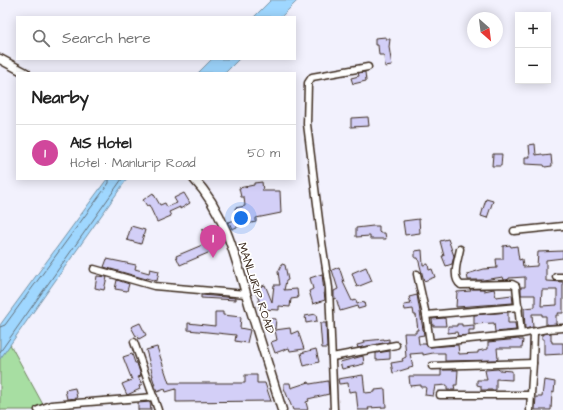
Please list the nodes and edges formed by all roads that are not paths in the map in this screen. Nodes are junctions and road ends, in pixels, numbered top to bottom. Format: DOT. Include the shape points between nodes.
graph roads {
  1 [pos="0,59"];
  2 [pos="368,67"];
  3 [pos="24,72"];
  4 [pos="195,180"];
  5 [pos="563,226"];
  6 [pos="514,231"];
  7 [pos="460,249"];
  8 [pos="94,269"];
  9 [pos="417,274"];
  10 [pos="556,277"];
  11 [pos="563,277"];
  12 [pos="246,294"];
  13 [pos="519,308"];
  14 [pos="426,315"];
  15 [pos="563,328"];
  16 [pos="534,332"];
  17 [pos="521,334"];
  18 [pos="134,342"];
  19 [pos="396,345"];
  20 [pos="332,357"];
  21 [pos="533,364"];
  22 [pos="432,366"];
  23 [pos="440,395"];
  24 [pos="532,395"];
  25 [pos="154,397"];
  26 [pos="38,410"];
  27 [pos="158,410"];
  28 [pos="282,410"];
  29 [pos="334,410"];
  30 [pos="530,410"];
  1 -- 3 [label="main road"];
  2 -- 20 [label="street" via="312,77 308,83 307,124 329,288"];
  4 -- 12 [label="main road, MANLURIP ROAD" via="219,216"];
  5 -- 6 [label="street"];
  7 -- 13 [label="street" via="455,276 457,282 461,285 514,284"];
  8 -- 12 [label="street" via="154,286"];
  9 -- 14 [label="street"];
  10 -- 11 [label="street"];
  12 -- 28 [label="main road, MANLURIP ROAD"];
  13 -- 14 [label="street"];
  13 -- 17 [label="street"];
  14 -- 17 [label="street" via="430,343"];
  15 -- 16 [label="street"];
  16 -- 17 [label="street"];
  16 -- 21 [label="street"];
  18 -- 25 [label="street"];
  19 -- 20 [label="street"];
  20 -- 29 [label="street"];
  21 -- 22 [label="street"];
  21 -- 24 [label="street"];
  23 -- 24 [label="street"];
  24 -- 30 [label="street"];
  25 -- 26 [label="street" via="51,405"];
  25 -- 27 [label="street"];
}
